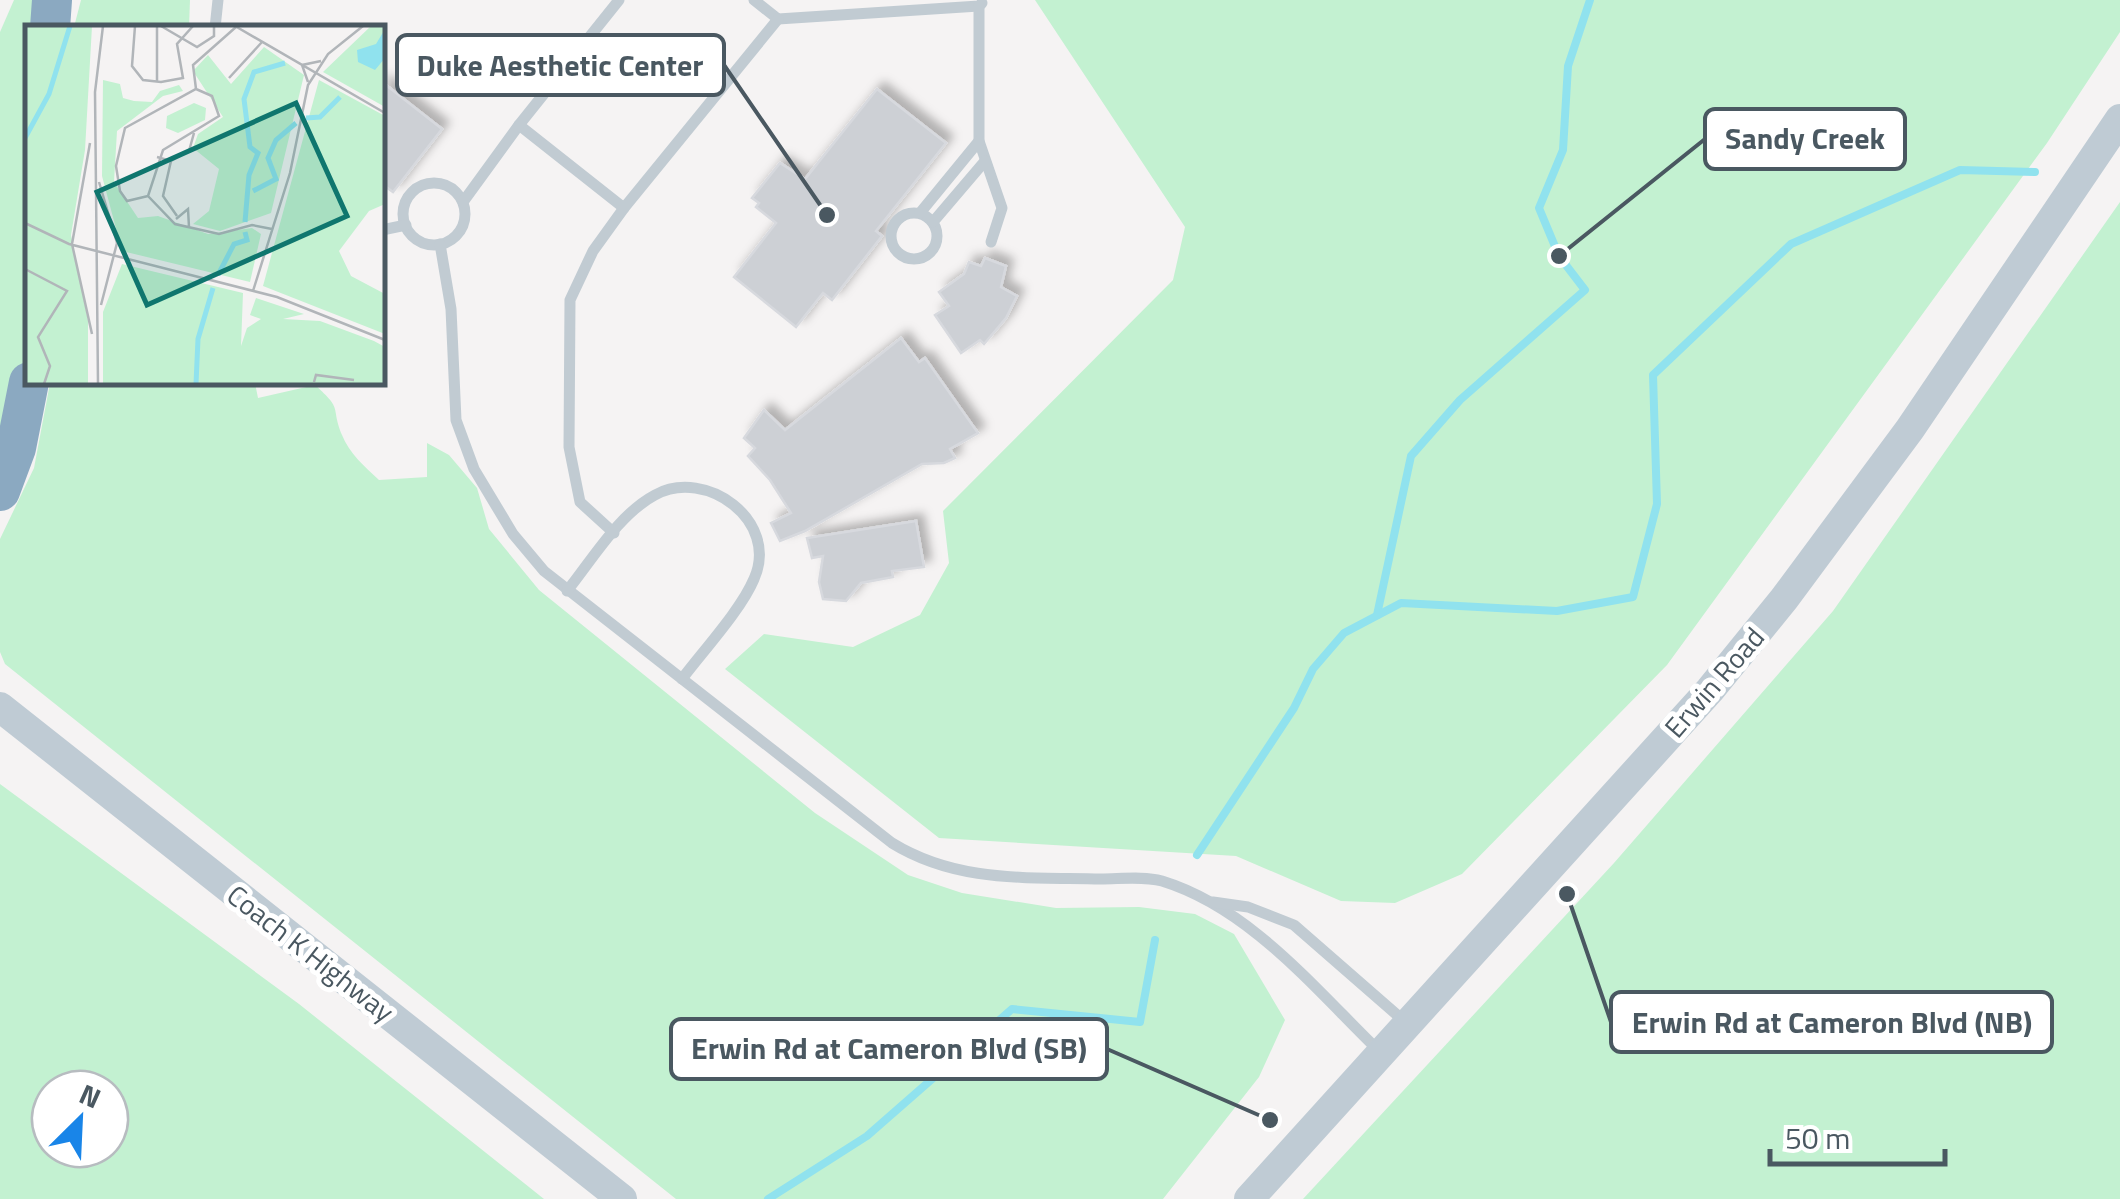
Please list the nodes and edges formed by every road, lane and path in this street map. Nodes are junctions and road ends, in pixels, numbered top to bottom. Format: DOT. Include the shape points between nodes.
graph roads {
  1 [pos="52,0"];
  2 [pos="218,0"];
  3 [pos="619,0"];
  4 [pos="754,0"];
  5 [pos="982,3"];
  6 [pos="778,19"];
  7 [pos="50,25"];
  8 [pos="215,25"];
  9 [pos="2120,119"];
  10 [pos="519,125"];
  11 [pos="979,141"];
  12 [pos="984,162"];
  13 [pos="463,202"];
  14 [pos="624,208"];
  15 [pos="920,213"];
  16 [pos="933,222"];
  17 [pos="406,225"];
  18 [pos="385,229"];
  19 [pos="992,242"];
  20 [pos="440,244"];
  21 [pos="28,385"];
  22 [pos="0,491"];
  23 [pos="614,533"];
  24 [pos="568,591"];
  25 [pos="682,679"];
  26 [pos="0,707"];
  27 [pos="1207,901"];
  28 [pos="1408,1024"];
  29 [pos="1382,1054"];
  30 [pos="622,1199"];
  31 [pos="1249,1199"];
  1 -- 7 [label="highway"];
  2 -- 8 [label="lane"];
  3 -- 10 [label="lane"];
  4 -- 6 [label="lane"];
  5 -- 6 [label="lane"];
  5 -- 11 [label="lane"];
  6 -- 14 [label="lane"];
  9 -- 28 [label="main road, Erwin Road" via="1910,429 1784,599"];
  10 -- 13 [label="lane"];
  10 -- 14 [label="lane"];
  11 -- 12 [label="lane"];
  11 -- 15 [label="lane"];
  12 -- 16 [label="lane"];
  12 -- 19 [label="lane" via="1002,208"];
  13 -- 17 [label="lane" via="450,187 425,184 408,197"];
  13 -- 20 [label="lane" via="463,224"];
  14 -- 23 [label="lane" via="578,281 569,322 570,447 580,502"];
  15 -- 16 [label="lane"];
  15 -- 16 [label="lane" via="893,224 890,239 897,252 911,259 926,256 937,237"];
  17 -- 18 [label="lane"];
  17 -- 20 [label="lane" via="418,240"];
  20 -- 24 [label="lane" via="462,437 513,534"];
  21 -- 22 [label="highway"];
  23 -- 24 [label="lane"];
  23 -- 25 [label="lane" via="641,504 682,486 732,502 753,530 760,554 754,579"];
  24 -- 25 [label="lane"];
  25 -- 27 [label="lane" via="916,858 988,877 1159,880"];
  26 -- 30 [label="main road, Coach K Highway"];
  27 -- 28 [label="lane" via="1294,925"];
  27 -- 29 [label="lane" via="1253,932"];
  28 -- 29 [label="main road, Erwin Road"];
  29 -- 31 [label="main road, Erwin Road"];
}
